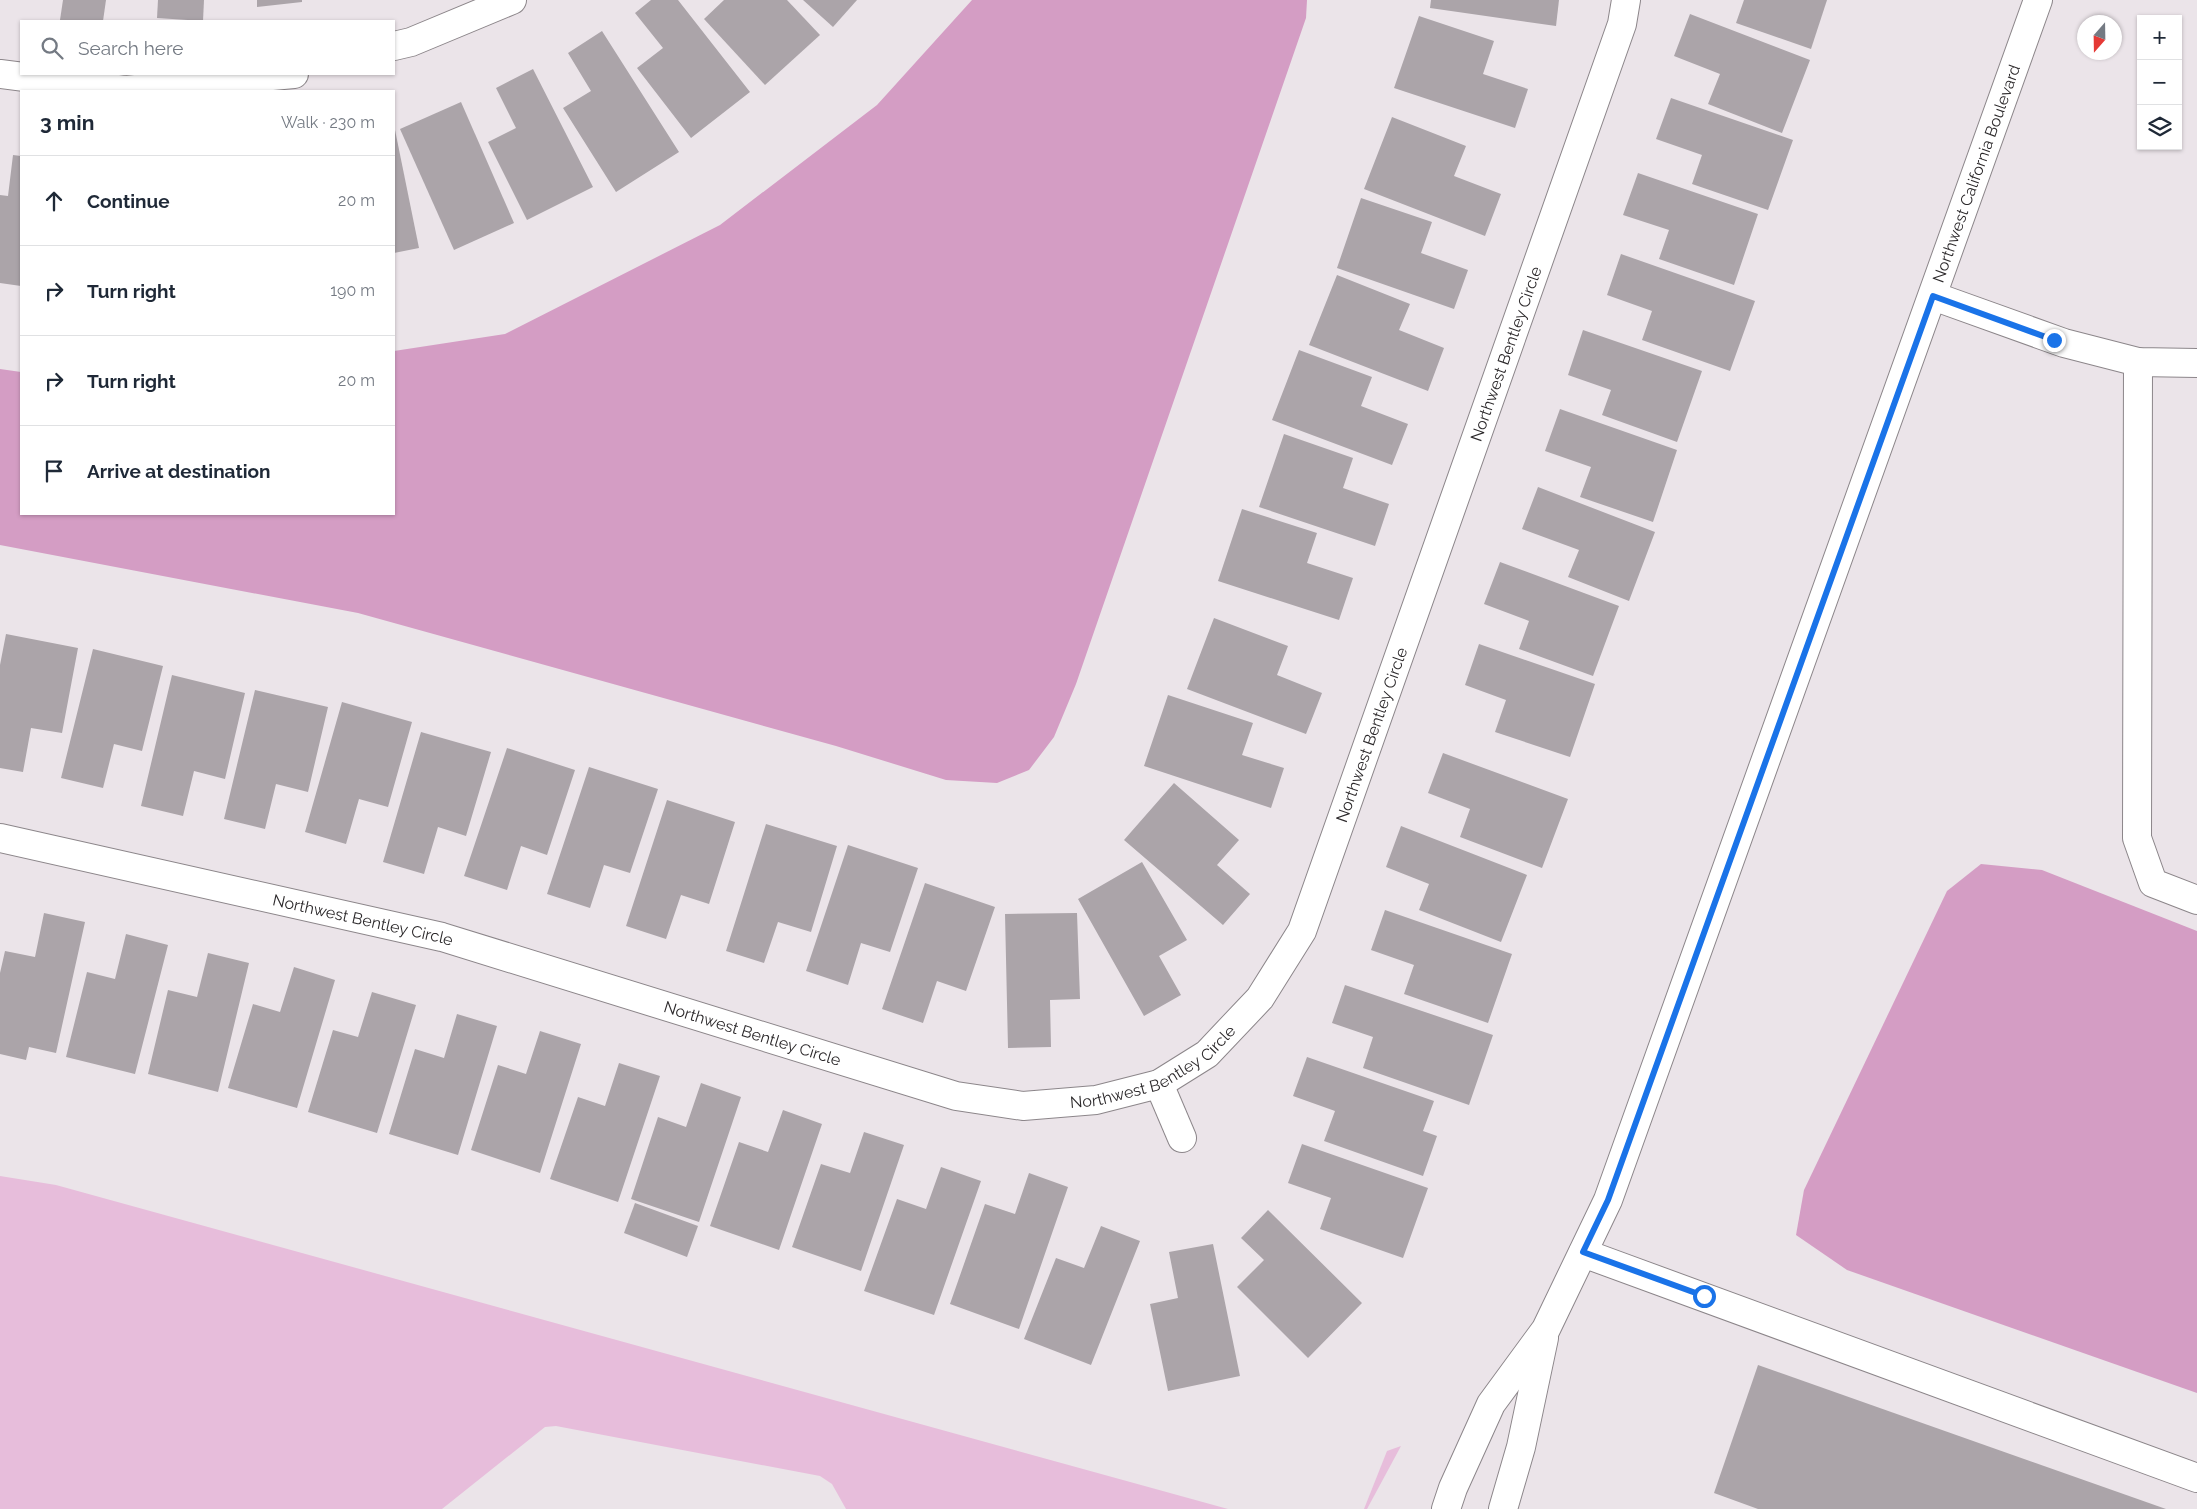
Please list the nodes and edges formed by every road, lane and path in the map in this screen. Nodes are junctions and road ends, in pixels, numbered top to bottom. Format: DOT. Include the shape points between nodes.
graph roads {
  1 [pos="512,0"];
  2 [pos="1626,0"];
  3 [pos="2038,0"];
  4 [pos="395,46"];
  5 [pos="0,74"];
  6 [pos="283,75"];
  7 [pos="125,90"];
  8 [pos="125,90"];
  9 [pos="1933,296"];
  10 [pos="2138,362"];
  11 [pos="2197,362"];
  12 [pos="0,838"];
  13 [pos="2197,900"];
  14 [pos="1159,1084"];
  15 [pos="1182,1138"];
  16 [pos="1583,1252"];
  17 [pos="1546,1329"];
  18 [pos="2197,1478"];
  19 [pos="1446,1509"];
  20 [pos="1503,1509"];
  1 -- 4 [label="street"];
  2 -- 14 [label="street, Northwest Bentley Circle" via="1619,33 1302,931 1260,998 1207,1054"];
  3 -- 9 [label="street, Northwest California Boulevard"];
  5 -- 7 [label="street"];
  6 -- 8 [label="street"];
  9 -- 10 [label="street" via="2064,343"];
  9 -- 16 [label="street, Northwest California Boulevard" via="1608,1200"];
  10 -- 11 [label="street"];
  10 -- 13 [label="street" via="2137,838 2154,884"];
  12 -- 14 [label="street, Northwest Bentley Circle" via="442,937 956,1096 1023,1106 1096,1100"];
  14 -- 15 [label="street"];
  16 -- 17 [label="street, Northwest California Boulevard"];
  16 -- 18 [label="street"];
  17 -- 19 [label="street, Northwest California Boulevard" via="1491,1404"];
  17 -- 20 [label="street, Northwest California Boulevard" via="1521,1447"];
}
